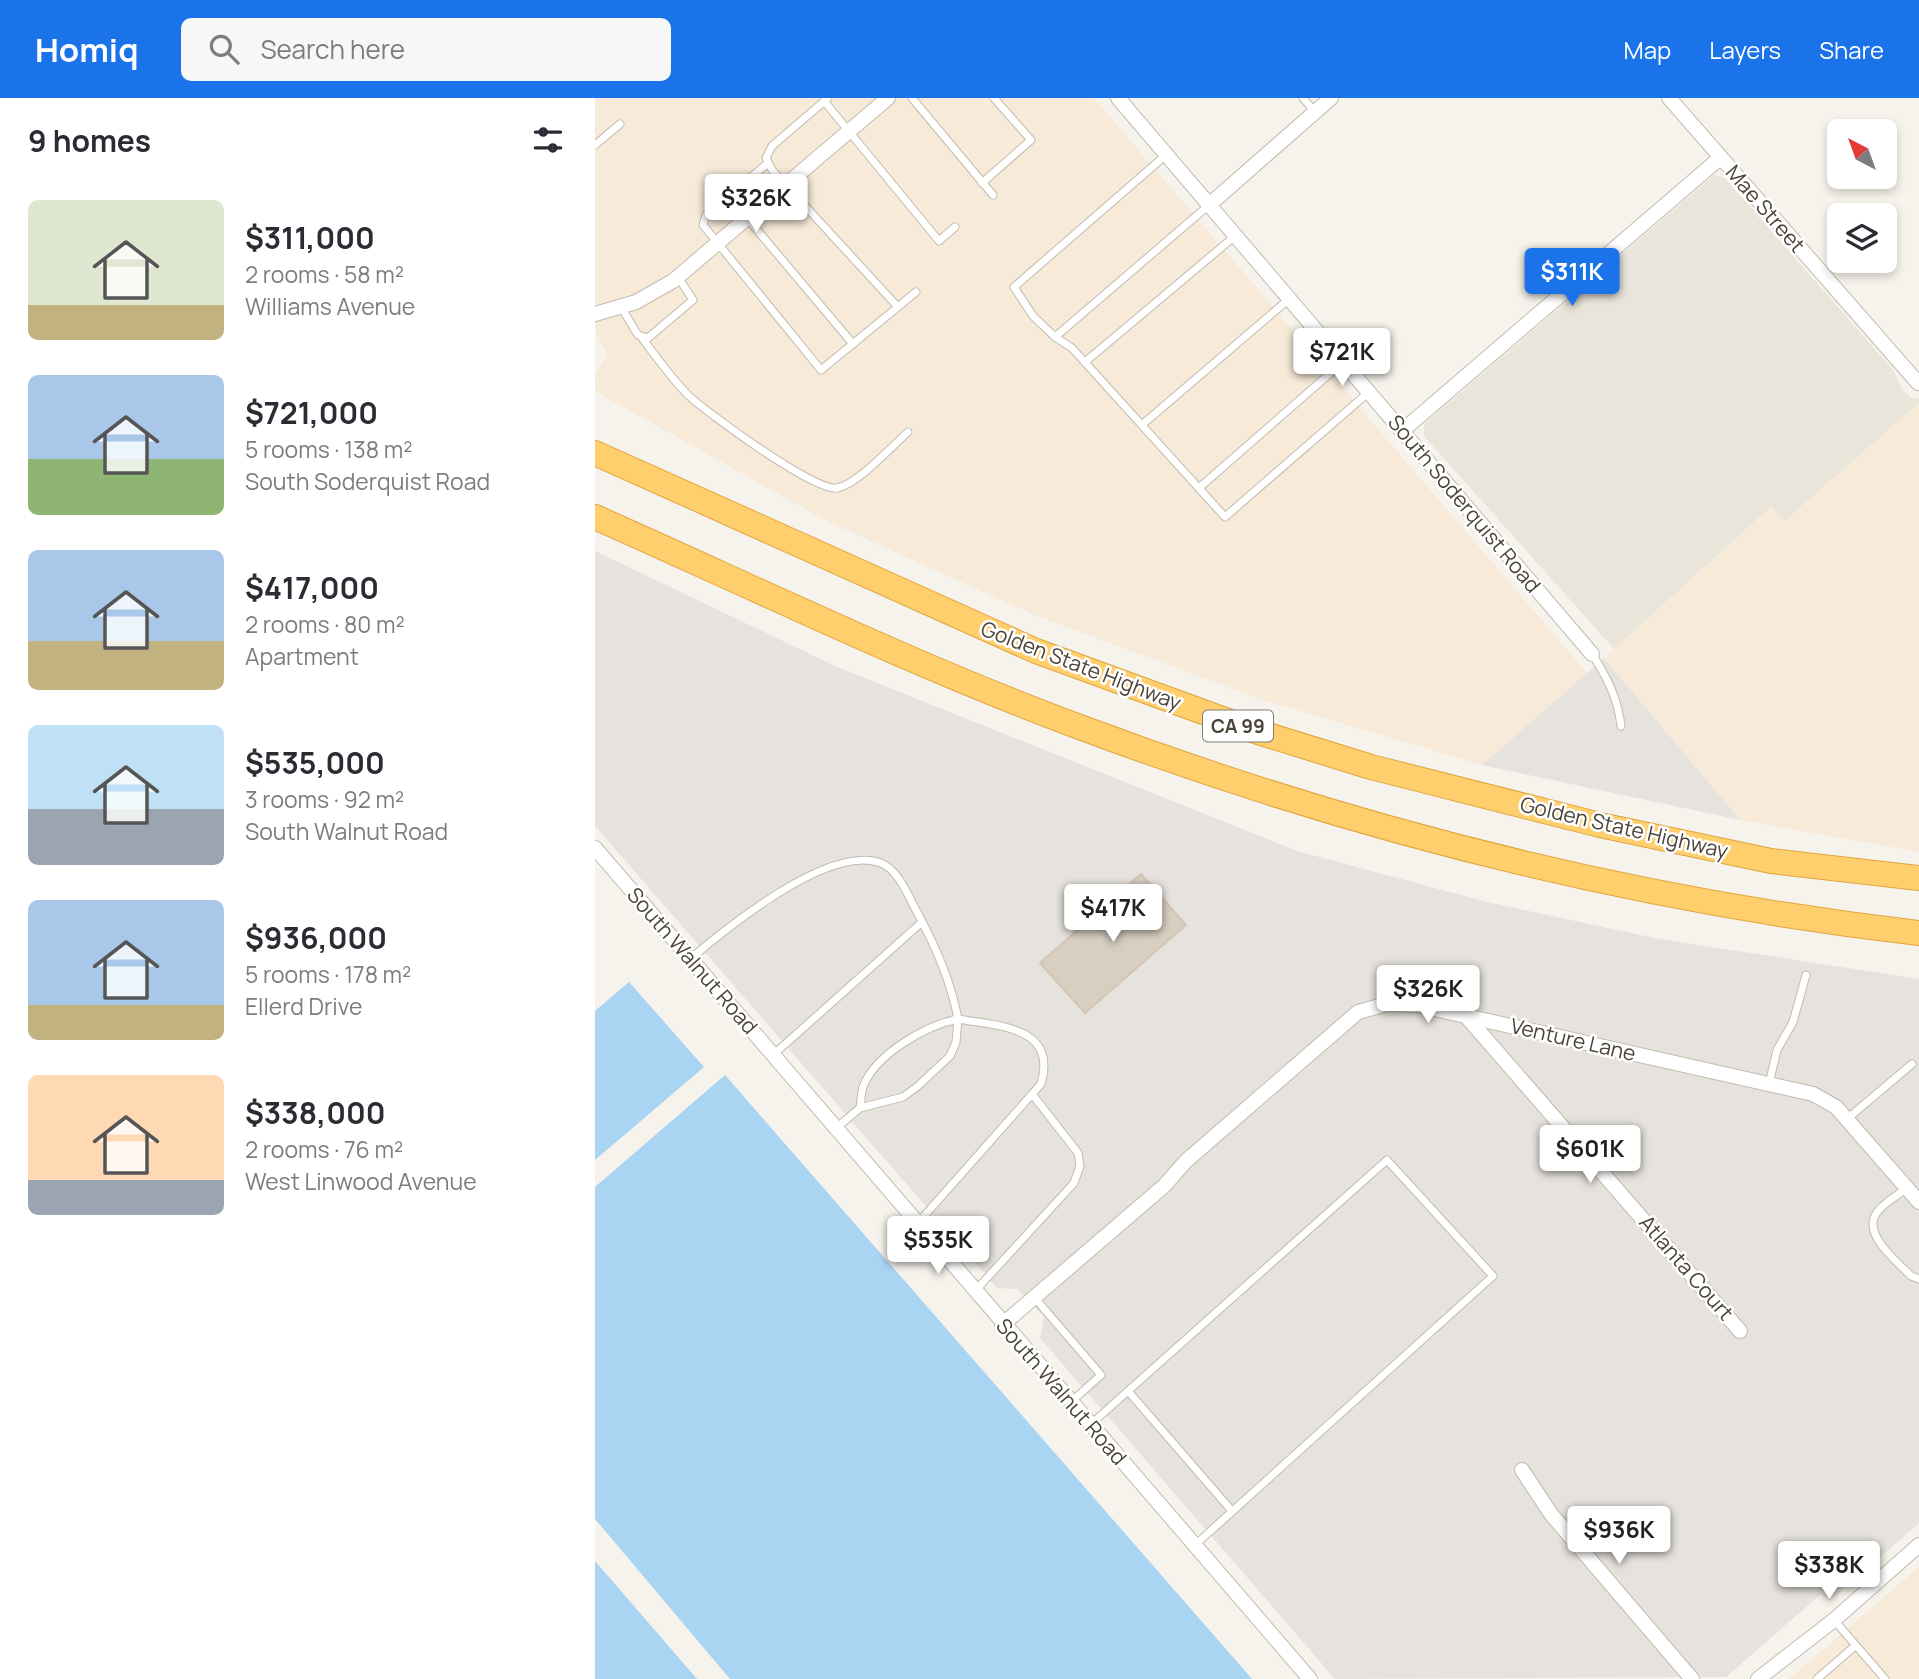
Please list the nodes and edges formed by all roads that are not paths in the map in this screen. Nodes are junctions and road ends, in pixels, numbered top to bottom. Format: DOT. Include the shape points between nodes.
graph roads {
  1 [pos="888,98"];
  2 [pos="912,98"];
  3 [pos="994,98"];
  4 [pos="1118,98"];
  5 [pos="1303,98"];
  6 [pos="1331,98"];
  7 [pos="1669,98"];
  8 [pos="826,100"];
  9 [pos="1315,112"];
  10 [pos="620,124"];
  11 [pos="848,133"];
  12 [pos="595,145"];
  13 [pos="1166,155"];
  14 [pos="1720,158"];
  15 [pos="768,163"];
  16 [pos="982,183"];
  17 [pos="787,184"];
  18 [pos="993,195"];
  19 [pos="1209,205"];
  20 [pos="747,218"];
  21 [pos="955,227"];
  22 [pos="1235,236"];
  23 [pos="717,244"];
  24 [pos="678,278"];
  25 [pos="916,292"];
  26 [pos="1289,299"];
  27 [pos="621,307"];
  28 [pos="898,307"];
  29 [pos="595,314"];
  30 [pos="1055,337"];
  31 [pos="642,338"];
  32 [pos="853,344"];
  33 [pos="1085,362"];
  34 [pos="1343,362"];
  35 [pos="1918,383"];
  36 [pos="1369,392"];
  37 [pos="1143,424"];
  38 [pos="1402,431"];
  39 [pos="908,432"];
  40 [pos="595,453"];
  41 [pos="1199,488"];
  42 [pos="595,517"];
  43 [pos="1592,654"];
  44 [pos="1621,726"];
  45 [pos="595,848"];
  46 [pos="1919,878"];
  47 [pos="922,922"];
  48 [pos="1919,933"];
  49 [pos="690,959"];
  50 [pos="1806,975"];
  51 [pos="1465,1015"];
  52 [pos="958,1019"];
  53 [pos="773,1056"];
  54 [pos="1912,1064"];
  55 [pos="1769,1084"];
  56 [pos="1032,1094"];
  57 [pos="860,1108"];
  58 [pos="1846,1119"];
  59 [pos="835,1129"];
  60 [pos="1906,1188"];
  61 [pos="1919,1202"];
  62 [pos="917,1224"];
  63 [pos="1919,1279"];
  64 [pos="975,1292"];
  65 [pos="1034,1297"];
  66 [pos="1002,1325"];
  67 [pos="1740,1331"];
  68 [pos="1128,1391"];
  69 [pos="1070,1403"];
  70 [pos="1090,1425"];
  71 [pos="1522,1470"];
  72 [pos="1232,1511"];
  73 [pos="1919,1545"];
  74 [pos="1195,1546"];
  75 [pos="1833,1620"];
  76 [pos="1856,1646"];
  77 [pos="1310,1679"];
  78 [pos="1692,1679"];
  79 [pos="1758,1679"];
  80 [pos="1817,1679"];
  81 [pos="1885,1679"];
  1 -- 11 [label="street"];
  2 -- 16 [label="lane"];
  3 -- 16 [label="lane" via="1031,139"];
  4 -- 13 [label="street, South Soderquist Road"];
  5 -- 9 [label="lane"];
  6 -- 9 [label="street"];
  7 -- 14 [label="street, Mae Street"];
  8 -- 11 [label="lane"];
  8 -- 15 [label="lane" via="772,146"];
  9 -- 19 [label="street"];
  10 -- 12 [label="lane"];
  11 -- 17 [label="street"];
  11 -- 21 [label="lane" via="939,241"];
  13 -- 19 [label="street, South Soderquist Road"];
  13 -- 30 [label="lane" via="1014,287 1033,316"];
  14 -- 35 [label="street, Mae Street"];
  14 -- 38 [label="street"];
  15 -- 17 [label="lane"];
  15 -- 23 [label="lane" via="703,220"];
  16 -- 18 [label="lane"];
  17 -- 20 [label="street"];
  17 -- 28 [label="lane"];
  19 -- 22 [label="street, South Soderquist Road"];
  19 -- 30 [label="lane"];
  20 -- 23 [label="street"];
  20 -- 32 [label="lane"];
  22 -- 26 [label="street, South Soderquist Road"];
  22 -- 33 [label="lane"];
  23 -- 24 [label="street"];
  23 -- 32 [label="lane" via="821,370"];
  24 -- 27 [label="street"];
  24 -- 31 [label="lane" via="693,300 653,336"];
  25 -- 28 [label="lane"];
  26 -- 34 [label="street, South Soderquist Road"];
  26 -- 37 [label="lane"];
  27 -- 29 [label="street"];
  27 -- 31 [label="lane"];
  28 -- 32 [label="lane"];
  30 -- 33 [label="lane"];
  31 -- 39 [label="lane" via="695,401 827,489 853,481"];
  33 -- 37 [label="lane"];
  34 -- 36 [label="street, South Soderquist Road"];
  34 -- 41 [label="lane"];
  36 -- 38 [label="street, South Soderquist Road"];
  36 -- 41 [label="lane" via="1225,517"];
  37 -- 41 [label="lane"];
  38 -- 43 [label="street, South Soderquist Road"];
  40 -- 46 [label="highway, Golden State Highway / CA 99" via="1014,642 1258,732 1371,767 1600,825 1771,861"];
  42 -- 48 [label="highway, CA 99" via="962,680 1061,720 1302,804 1595,880 1773,913"];
  43 -- 44 [label="lane" via="1611,687"];
  45 -- 49 [label="street, South Walnut Road"];
  47 -- 49 [label="lane" via="896,875 881,863 835,865 757,905"];
  47 -- 52 [label="lane"];
  47 -- 53 [label="lane"];
  49 -- 53 [label="street, South Walnut Road"];
  50 -- 55 [label="lane"];
  51 -- 55 [label="street, Venture Lane"];
  51 -- 65 [label="street, Venture Lane" via="1387,1004 1358,1012"];
  51 -- 67 [label="street, Atlanta Court"];
  52 -- 56 [label="lane" via="1022,1030 1034,1040 1046,1068"];
  52 -- 57 [label="lane" via="918,1032 890,1055 863,1085"];
  52 -- 57 [label="lane" via="950,1056 918,1086 903,1097"];
  53 -- 59 [label="street, South Walnut Road"];
  54 -- 58 [label="lane"];
  55 -- 58 [label="street, Venture Lane" via="1813,1094 1836,1107"];
  56 -- 62 [label="lane"];
  56 -- 64 [label="lane" via="1078,1153 1080,1166 1074,1183"];
  57 -- 59 [label="lane"];
  58 -- 60 [label="street, Venture Lane"];
  59 -- 62 [label="street, South Walnut Road"];
  60 -- 61 [label="street, Venture Lane"];
  60 -- 63 [label="lane" via="1880,1210 1874,1232 1911,1276"];
  62 -- 64 [label="street, South Walnut Road"];
  64 -- 66 [label="street, South Walnut Road"];
  65 -- 66 [label="street, Venture Lane"];
  65 -- 69 [label="lane" via="1101,1375"];
  66 -- 69 [label="street, South Walnut Road"];
  68 -- 70 [label="lane"];
  68 -- 72 [label="lane"];
  68 -- 72 [label="lane" via="1387,1160 1493,1276"];
  69 -- 70 [label="street, South Walnut Road"];
  70 -- 74 [label="street, South Walnut Road"];
  71 -- 78 [label="street" via="1551,1514"];
  72 -- 74 [label="lane"];
  73 -- 75 [label="street"];
  74 -- 77 [label="street, South Walnut Road"];
  75 -- 76 [label="lane"];
  75 -- 79 [label="street"];
  76 -- 80 [label="lane"];
  76 -- 81 [label="lane"];
}
